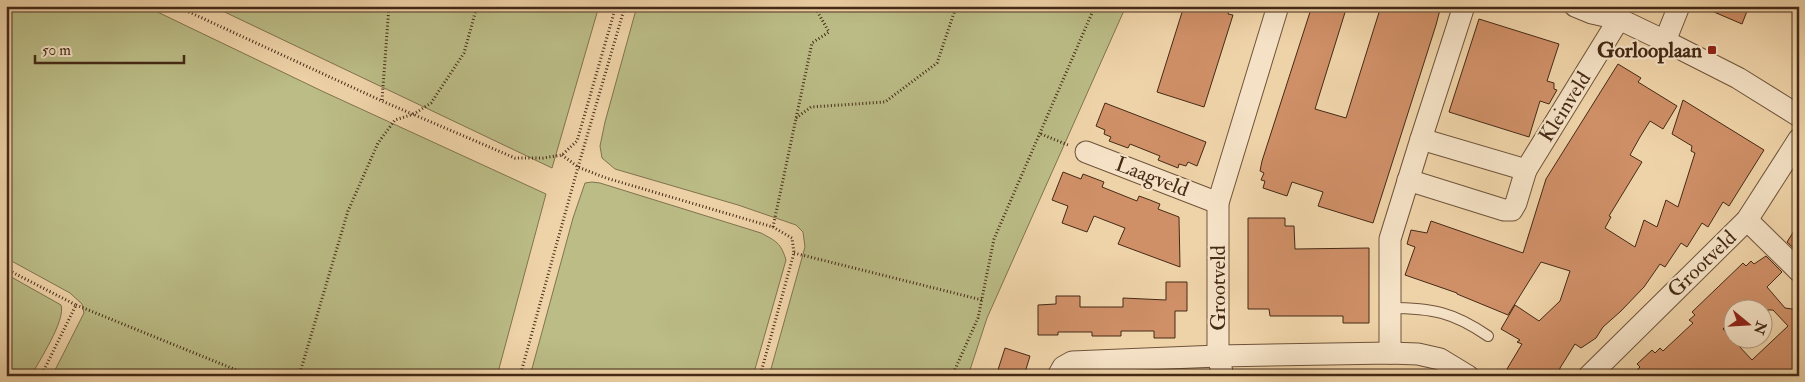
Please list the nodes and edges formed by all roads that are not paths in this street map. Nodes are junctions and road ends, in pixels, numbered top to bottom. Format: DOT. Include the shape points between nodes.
graph roads {
  1 [pos="1278,6"];
  2 [pos="1464,6"];
  3 [pos="1575,6"];
  4 [pos="1678,6"];
  5 [pos="1612,13"];
  6 [pos="1665,41"];
  7 [pos="1799,116"];
  8 [pos="1421,138"];
  9 [pos="1799,139"];
  10 [pos="1086,152"];
  11 [pos="1526,170"];
  12 [pos="1408,180"];
  13 [pos="1218,203"];
  14 [pos="1747,220"];
  15 [pos="1799,271"];
  16 [pos="1390,308"];
  17 [pos="1488,336"];
  18 [pos="1390,353"];
  19 [pos="1220,366"];
  20 [pos="1440,367"];
  21 [pos="1058,376"];
  22 [pos="1468,376"];
  23 [pos="1589,376"];
  1 -- 13 [label="street, Grootveld"];
  2 -- 8 [label="street"];
  3 -- 5 [label="street" via="1592,13"];
  4 -- 6 [label="street"];
  5 -- 6 [label="street"];
  5 -- 11 [label="street, Kleinveld"];
  6 -- 7 [label="street" via="1738,78"];
  8 -- 11 [label="street"];
  8 -- 12 [label="street"];
  9 -- 14 [label="street, Grootveld"];
  10 -- 13 [label="street, Laagveld"];
  11 -- 12 [label="street, Kleinveld" via="1512,210"];
  12 -- 16 [label="street" via="1390,239"];
  13 -- 19 [label="street, Grootveld"];
  14 -- 15 [label="street"];
  14 -- 23 [label="street, Grootveld"];
  16 -- 17 [label="lane" via="1429,309 1451,315"];
  16 -- 18 [label="street"];
  18 -- 19 [label="street, Grootveld"];
  18 -- 20 [label="street, Grootveld" via="1418,354"];
  19 -- 21 [label="street" via="1072,362 1063,367"];
  20 -- 22 [label="street, Grootveld"];
}
